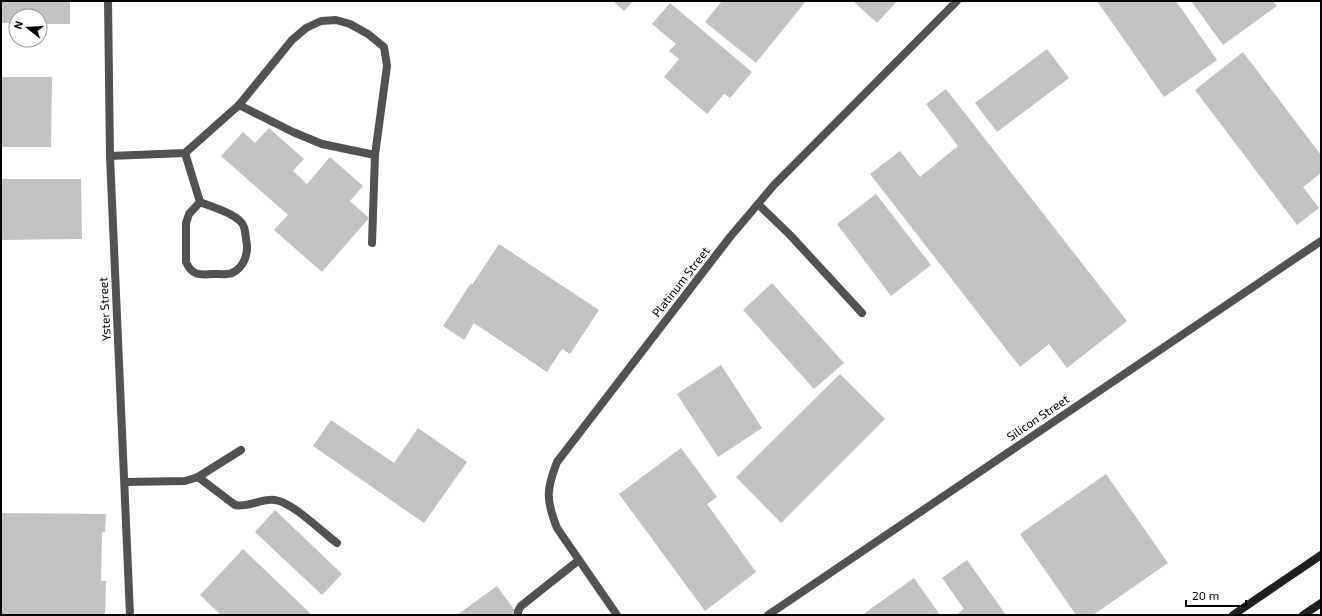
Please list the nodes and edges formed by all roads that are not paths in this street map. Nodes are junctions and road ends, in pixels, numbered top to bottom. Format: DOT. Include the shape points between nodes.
graph roads {
  1 [pos="108,1"];
  2 [pos="957,1"];
  3 [pos="239,105"];
  4 [pos="185,154"];
  5 [pos="375,155"];
  6 [pos="110,156"];
  7 [pos="200,202"];
  8 [pos="758,204"];
  9 [pos="1321,242"];
  10 [pos="372,243"];
  11 [pos="862,313"];
  12 [pos="241,450"];
  13 [pos="198,477"];
  14 [pos="125,482"];
  15 [pos="336,543"];
  16 [pos="1321,555"];
  17 [pos="579,560"];
  18 [pos="1321,603"];
  19 [pos="130,615"];
  20 [pos="518,615"];
  21 [pos="618,615"];
  22 [pos="768,615"];
  23 [pos="1233,615"];
  24 [pos="1303,615"];
  1 -- 6 [label="street, Yster Street"];
  2 -- 8 [label="street, Platinum Street"];
  3 -- 4 [label="street"];
  3 -- 5 [label="street" via="322,144"];
  3 -- 5 [label="street" via="292,40 306,28 321,21 336,20 350,24 384,47 388,66"];
  4 -- 6 [label="street"];
  4 -- 7 [label="street"];
  5 -- 10 [label="street"];
  6 -- 14 [label="street, Yster Street"];
  7 -- 7 [label="street" via="238,218 244,225 248,248 246,258 231,273 200,275 188,268 186,223 189,214"];
  8 -- 11 [label="street"];
  8 -- 17 [label="street, Platinum Street" via="557,462 550,480 548,496 551,513 557,528"];
  9 -- 22 [label="street, Silicon Street"];
  12 -- 13 [label="street"];
  13 -- 14 [label="street" via="185,481"];
  13 -- 15 [label="street" via="235,505 242,506 266,500 284,503"];
  14 -- 19 [label="street, Yster Street"];
  16 -- 23 [label="main road"];
  17 -- 20 [label="street" via="521,606"];
  17 -- 21 [label="street, Platinum Street"];
  18 -- 24 [label="main road"];
}
